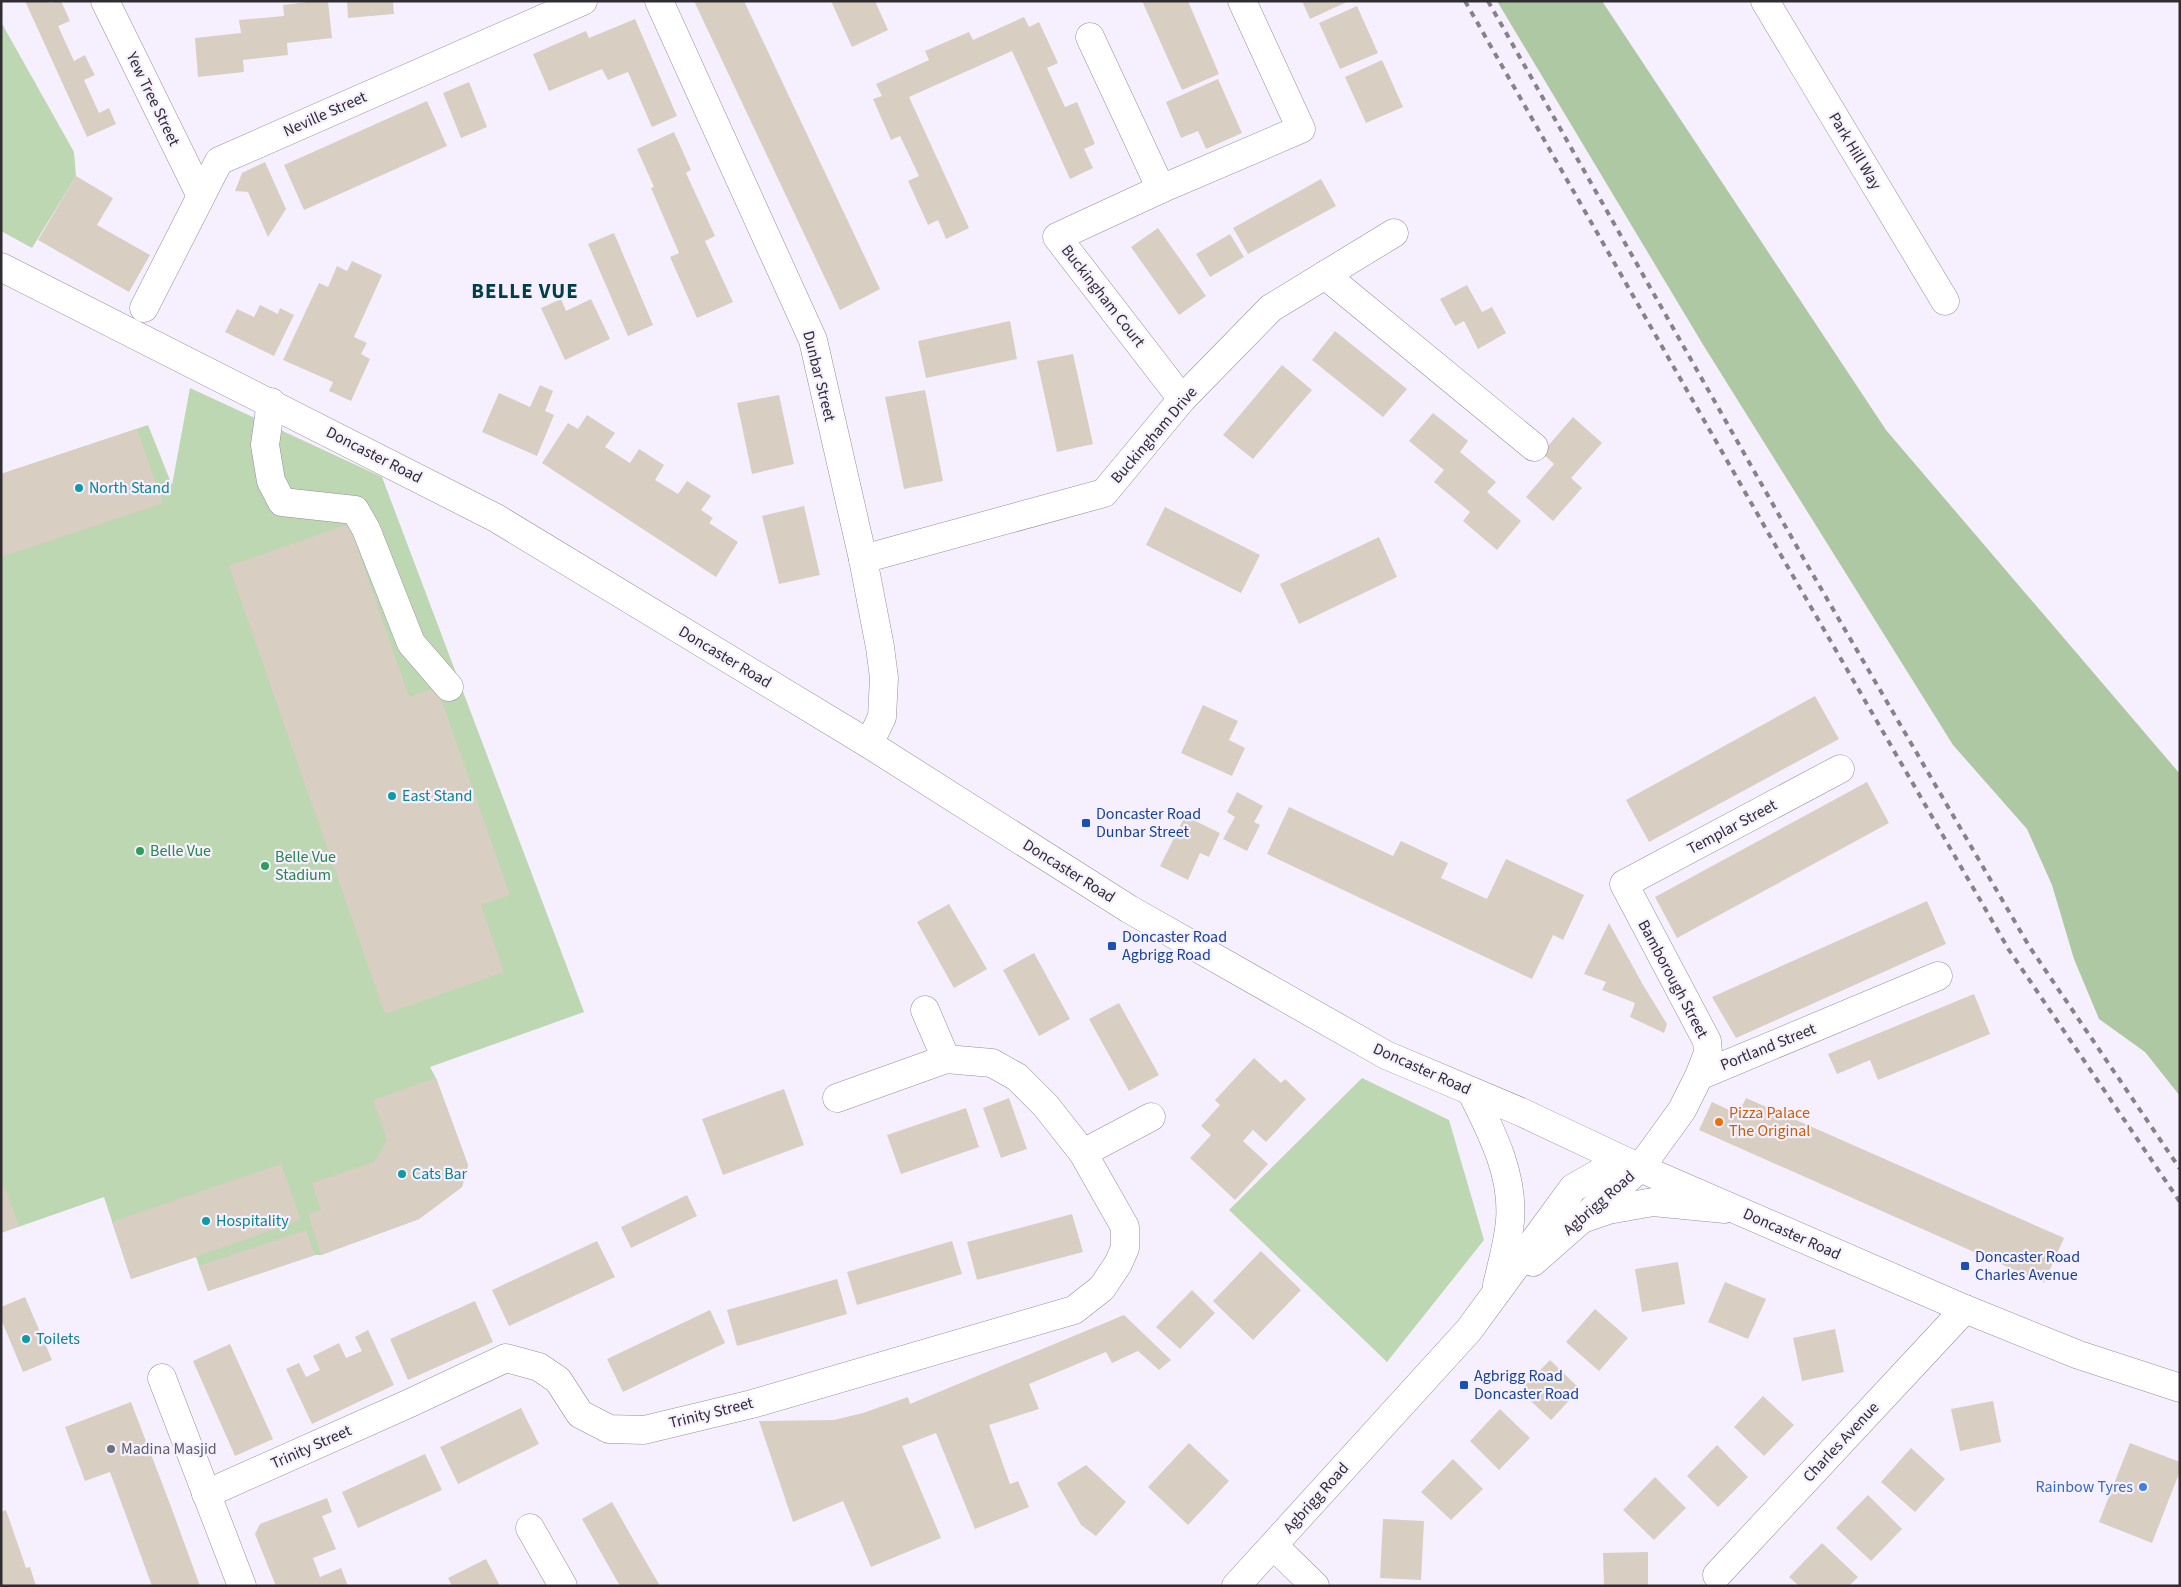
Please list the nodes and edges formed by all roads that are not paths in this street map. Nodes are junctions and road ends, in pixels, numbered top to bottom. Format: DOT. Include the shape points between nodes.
graph roads {
  1 [pos="105,1"];
  2 [pos="583,1"];
  3 [pos="659,1"];
  4 [pos="1242,1"];
  5 [pos="1765,1"];
  6 [pos="1090,37"];
  7 [pos="1161,189"];
  8 [pos="201,196"];
  9 [pos="1394,232"];
  10 [pos="1,267"];
  11 [pos="1325,275"];
  12 [pos="1945,301"];
  13 [pos="144,308"];
  14 [pos="1182,400"];
  15 [pos="271,402"];
  16 [pos="1534,447"];
  17 [pos="863,559"];
  18 [pos="450,687"];
  19 [pos="869,744"];
  20 [pos="1840,769"];
  21 [pos="1624,884"];
  22 [pos="1938,976"];
  23 [pos="925,1010"];
  24 [pos="946,1059"];
  25 [pos="1699,1076"];
  26 [pos="1471,1091"];
  27 [pos="837,1098"];
  28 [pos="1151,1117"];
  29 [pos="1083,1153"];
  30 [pos="1640,1168"];
  31 [pos="1739,1211"];
  32 [pos="1580,1220"];
  33 [pos="1494,1296"];
  34 [pos="1965,1309"];
  35 [pos="162,1378"];
  36 [pos="2180,1388"];
  37 [pos="206,1494"];
  38 [pos="530,1528"];
  39 [pos="1274,1546"];
  40 [pos="1717,1575"];
  41 [pos="242,1586"];
  42 [pos="563,1586"];
  43 [pos="1236,1586"];
  44 [pos="1315,1586"];
  1 -- 8 [label="main road, Yew Tree Street"];
  2 -- 8 [label="main road, Neville Street" via="219,160"];
  3 -- 17 [label="main road, Dunbar Street" via="813,340"];
  4 -- 7 [label="main road, Buckingham Court" via="1301,129"];
  5 -- 12 [label="main road, Park Hill Way"];
  6 -- 7 [label="main road"];
  7 -- 14 [label="main road, Buckingham Court" via="1057,237"];
  8 -- 13 [label="main road, Neville Street"];
  9 -- 11 [label="main road, Buckingham Drive"];
  10 -- 15 [label="main road, Doncaster Road"];
  11 -- 14 [label="main road, Buckingham Drive" via="1271,308"];
  11 -- 16 [label="main road"];
  14 -- 17 [label="main road, Buckingham Drive" via="1104,493"];
  15 -- 18 [label="main road" via="266,445 271,481 282,502 354,510 366,529 411,643"];
  15 -- 19 [label="main road, Doncaster Road" via="496,518"];
  17 -- 19 [label="main road, Dunbar Street" via="884,678 882,717"];
  19 -- 26 [label="main road, Doncaster Road" via="1129,909 1386,1055"];
  20 -- 21 [label="main road, Templar Street"];
  21 -- 25 [label="main road, Bamborough Street" via="1707,1041 1708,1053"];
  22 -- 25 [label="main road, Portland Street"];
  23 -- 24 [label="main road"];
  24 -- 27 [label="main road, Trinity Street"];
  24 -- 29 [label="main road, Trinity Street" via="992,1063 1017,1077 1046,1106"];
  25 -- 30 [label="main road" via="1682,1110"];
  26 -- 30 [label="main road, Doncaster Road"];
  26 -- 33 [label="main road" via="1499,1148 1508,1187 1510,1220"];
  28 -- 29 [label="main road"];
  29 -- 37 [label="main road, Trinity Street" via="1124,1227 1124,1248 1102,1288 1074,1310 752,1404 644,1430 601,1426 580,1414 558,1380 539,1367 506,1358"];
  30 -- 31 [label="main road, Doncaster Road"];
  30 -- 32 [label="main road, Agbrigg Road"];
  30 -- 33 [label="main road, Agbrigg Road" via="1601,1172 1573,1188"];
  31 -- 32 [label="main road" via="1653,1202 1608,1210"];
  31 -- 34 [label="main road, Doncaster Road"];
  32 -- 33 [label="main road, Agbrigg Road"];
  33 -- 39 [label="main road, Agbrigg Road" via="1469,1330"];
  34 -- 36 [label="main road, Doncaster Road" via="2079,1355"];
  34 -- 40 [label="main road, Charles Avenue"];
  35 -- 37 [label="main road"];
  37 -- 41 [label="main road"];
  38 -- 42 [label="main road"];
  39 -- 43 [label="main road, Agbrigg Road"];
  39 -- 44 [label="main road"];
}
